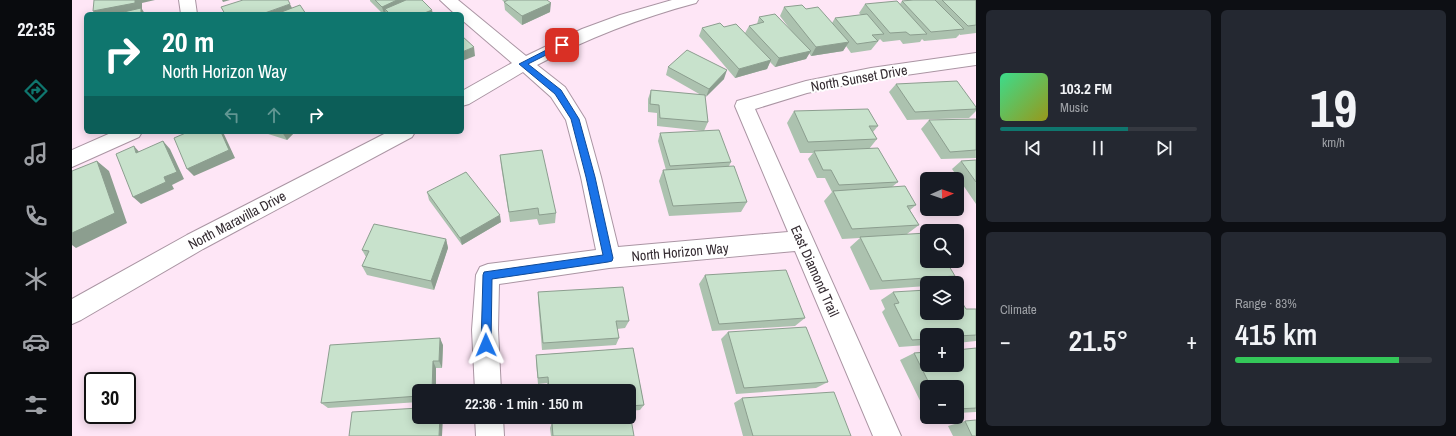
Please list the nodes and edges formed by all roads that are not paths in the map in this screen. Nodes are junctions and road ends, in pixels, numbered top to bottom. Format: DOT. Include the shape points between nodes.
graph roads {
  1 [pos="187,0"];
  2 [pos="448,0"];
  3 [pos="690,0"];
  4 [pos="189,12"];
  5 [pos="462,12"];
  6 [pos="464,14"];
  7 [pos="523,64"];
  8 [pos="972,64"];
  9 [pos="464,98"];
  10 [pos="744,106"];
  11 [pos="128,134"];
  12 [pos="401,134"];
  13 [pos="72,159"];
  14 [pos="801,241"];
  15 [pos="608,258"];
  16 [pos="72,312"];
  17 [pos="488,384"];
  18 [pos="489,424"];
  19 [pos="490,436"];
  20 [pos="887,436"];
  1 -- 4 [label="street"];
  2 -- 5 [label="street"];
  3 -- 7 [label="street" via="642,13 589,32"];
  6 -- 7 [label="street"];
  7 -- 9 [label="street"];
  7 -- 15 [label="street" via="558,92 575,119 591,177"];
  8 -- 10 [label="street, North Sunset Drive" via="870,74 813,85"];
  10 -- 14 [label="street, East Diamond Trail"];
  11 -- 13 [label="street"];
  12 -- 16 [label="street, North Maravilla Drive" via="195,242"];
  14 -- 15 [label="street, North Horizon Way"];
  14 -- 20 [label="street, East Diamond Trail"];
  15 -- 17 [label="street, North Horizon Way" via="488,275 485,330"];
  18 -- 19 [label="street"];
}
